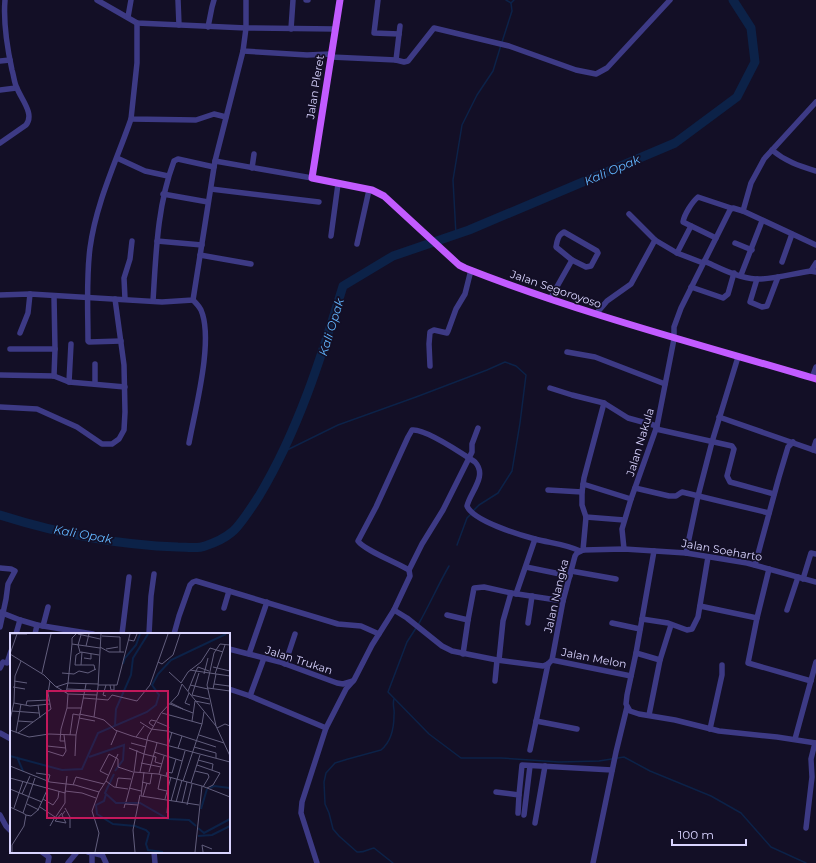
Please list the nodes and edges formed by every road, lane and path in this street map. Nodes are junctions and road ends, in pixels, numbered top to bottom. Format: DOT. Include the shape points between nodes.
graph roads {
  1 [pos="5,0"];
  2 [pos="97,0"];
  3 [pos="130,0"];
  4 [pos="178,0"];
  5 [pos="214,0"];
  6 [pos="246,0"];
  7 [pos="293,0"];
  8 [pos="340,0"];
  9 [pos="378,0"];
  10 [pos="670,0"];
  11 [pos="128,17"];
  12 [pos="137,23"];
  13 [pos="179,25"];
  14 [pos="400,26"];
  15 [pos="208,27"];
  16 [pos="246,28"];
  17 [pos="291,29"];
  18 [pos="335,29"];
  19 [pos="399,34"];
  20 [pos="243,51"];
  21 [pos="331,56"];
  22 [pos="10,60"];
  23 [pos="396,60"];
  24 [pos="0,61"];
  25 [pos="16,88"];
  26 [pos="0,90"];
  27 [pos="816,102"];
  28 [pos="226,117"];
  29 [pos="131,119"];
  30 [pos="0,143"];
  31 [pos="772,150"];
  32 [pos="254,154"];
  33 [pos="117,158"];
  34 [pos="215,164"];
  35 [pos="252,168"];
  36 [pos="816,171"];
  37 [pos="168,176"];
  38 [pos="312,178"];
  39 [pos="338,184"];
  40 [pos="211,188"];
  41 [pos="369,190"];
  42 [pos="163,194"];
  43 [pos="208,202"];
  44 [pos="319,202"];
  45 [pos="731,208"];
  46 [pos="743,211"];
  47 [pos="629,214"];
  48 [pos="762,221"];
  49 [pos="691,226"];
  50 [pos="792,234"];
  51 [pos="331,236"];
  52 [pos="716,238"];
  53 [pos="655,240"];
  54 [pos="132,241"];
  55 [pos="157,241"];
  56 [pos="735,243"];
  57 [pos="357,244"];
  58 [pos="202,245"];
  59 [pos="816,245"];
  60 [pos="752,250"];
  61 [pos="677,253"];
  62 [pos="200,255"];
  63 [pos="572,260"];
  64 [pos="703,262"];
  65 [pos="782,262"];
  66 [pos="816,262"];
  67 [pos="251,264"];
  68 [pos="471,270"];
  69 [pos="814,271"];
  70 [pos="734,274"];
  71 [pos="741,276"];
  72 [pos="778,277"];
  73 [pos="757,279"];
  74 [pos="691,287"];
  75 [pos="30,294"];
  76 [pos="0,295"];
  77 [pos="54,296"];
  78 [pos="88,298"];
  79 [pos="125,299"];
  80 [pos="550,299"];
  81 [pos="115,300"];
  82 [pos="193,300"];
  83 [pos="153,301"];
  84 [pos="596,314"];
  85 [pos="20,334"];
  86 [pos="674,339"];
  87 [pos="121,341"];
  88 [pos="71,344"];
  89 [pos="10,349"];
  90 [pos="55,349"];
  91 [pos="567,352"];
  92 [pos="738,357"];
  93 [pos="95,364"];
  94 [pos="430,366"];
  95 [pos="816,367"];
  96 [pos="0,375"];
  97 [pos="54,376"];
  98 [pos="814,379"];
  99 [pos="69,382"];
  100 [pos="95,384"];
  101 [pos="665,384"];
  102 [pos="125,387"];
  103 [pos="550,388"];
  104 [pos="604,403"];
  105 [pos="0,407"];
  106 [pos="719,417"];
  107 [pos="656,427"];
  108 [pos="478,428"];
  109 [pos="816,441"];
  110 [pos="712,442"];
  111 [pos="793,442"];
  112 [pos="189,443"];
  113 [pos="815,450"];
  114 [pos="469,458"];
  115 [pos="583,484"];
  116 [pos="636,488"];
  117 [pos="548,490"];
  118 [pos="582,492"];
  119 [pos="774,494"];
  120 [pos="698,496"];
  121 [pos="631,499"];
  122 [pos="769,513"];
  123 [pos="586,517"];
  124 [pos="624,520"];
  125 [pos="535,539"];
  126 [pos="624,550"];
  127 [pos="581,551"];
  128 [pos="654,551"];
  129 [pos="686,553"];
  130 [pos="816,554"];
  131 [pos="708,556"];
  132 [pos="755,565"];
  133 [pos="526,567"];
  134 [pos="0,568"];
  135 [pos="769,569"];
  136 [pos="409,570"];
  137 [pos="571,573"];
  138 [pos="154,574"];
  139 [pos="129,577"];
  140 [pos="800,578"];
  141 [pos="616,579"];
  142 [pos="816,582"];
  143 [pos="229,591"];
  144 [pos="514,593"];
  145 [pos="532,596"];
  146 [pos="564,601"];
  147 [pos="267,602"];
  148 [pos="700,606"];
  149 [pos="48,607"];
  150 [pos="224,608"];
  151 [pos="394,610"];
  152 [pos="787,610"];
  153 [pos="2,613"];
  154 [pos="447,614"];
  155 [pos="757,618"];
  156 [pos="642,619"];
  157 [pos="20,620"];
  158 [pos="468,620"];
  159 [pos="528,623"];
  160 [pos="612,623"];
  161 [pos="40,625"];
  162 [pos="671,625"];
  163 [pos="0,627"];
  164 [pos="640,629"];
  165 [pos="16,633"];
  166 [pos="36,633"];
  167 [pos="87,633"];
  168 [pos="122,633"];
  169 [pos="149,633"];
  170 [pos="174,633"];
  171 [pos="295,634"];
  172 [pos="379,634"];
  173 [pos="230,649"];
  174 [pos="10,652"];
  175 [pos="636,653"];
  176 [pos="249,654"];
  177 [pos="463,654"];
  178 [pos="264,658"];
  179 [pos="498,660"];
  180 [pos="660,660"];
  181 [pos="550,662"];
  182 [pos="816,662"];
  183 [pos="5,663"];
  184 [pos="285,664"];
  185 [pos="722,665"];
  186 [pos="0,668"];
  187 [pos="631,676"];
  188 [pos="354,680"];
  189 [pos="495,681"];
  190 [pos="811,681"];
  191 [pos="230,689"];
  192 [pos="250,696"];
  193 [pos="626,707"];
  194 [pos="649,715"];
  195 [pos="536,721"];
  196 [pos="326,728"];
  197 [pos="577,729"];
  198 [pos="710,729"];
  199 [pos="0,733"];
  200 [pos="10,739"];
  201 [pos="795,739"];
  202 [pos="815,743"];
  203 [pos="530,750"];
  204 [pos="530,766"];
  205 [pos="545,766"];
  206 [pos="612,768"];
  207 [pos="496,792"];
  208 [pos="519,795"];
  209 [pos="518,812"];
  210 [pos="0,815"];
  211 [pos="524,815"];
  212 [pos="535,823"];
  213 [pos="806,828"];
  214 [pos="10,830"];
  215 [pos="43,853"];
  216 [pos="90,853"];
  217 [pos="101,853"];
  218 [pos="154,853"];
  219 [pos="49,861"];
  220 [pos="92,863"];
  221 [pos="106,863"];
  222 [pos="155,863"];
  223 [pos="317,863"];
  224 [pos="593,863"];
  1 -- 22 [label="street" via="4,17"];
  2 -- 11 [label="street"];
  3 -- 11 [label="street"];
  4 -- 13 [label="street"];
  5 -- 15 [label="street"];
  6 -- 16 [label="street"];
  7 -- 17 [label="street"];
  8 -- 18 [label="main road, Jalan Pleret"];
  9 -- 19 [label="street" via="374,33"];
  10 -- 23 [label="street" via="607,68 596,74 576,70 510,46 434,28 409,60"];
  11 -- 12 [label="street"];
  12 -- 13 [label="street"];
  12 -- 29 [label="street" via="137,63"];
  13 -- 15 [label="street"];
  14 -- 19 [label="street"];
  15 -- 16 [label="street"];
  16 -- 17 [label="street"];
  16 -- 20 [label="street"];
  17 -- 18 [label="street"];
  18 -- 21 [label="main road, Jalan Pleret"];
  19 -- 23 [label="street"];
  20 -- 21 [label="street"];
  20 -- 28 [label="street"];
  21 -- 23 [label="street"];
  21 -- 38 [label="main road, Jalan Pleret"];
  22 -- 24 [label="street"];
  22 -- 25 [label="street"];
  25 -- 26 [label="street"];
  25 -- 30 [label="street" via="28,110 29,122"];
  27 -- 31 [label="street"];
  28 -- 29 [label="street" via="214,114 196,120"];
  28 -- 34 [label="street"];
  29 -- 33 [label="street"];
  31 -- 36 [label="street" via="794,165"];
  31 -- 46 [label="street" via="764,159 751,184"];
  32 -- 35 [label="street"];
  33 -- 37 [label="street" via="145,171"];
  33 -- 78 [label="street" via="101,200 90,247"];
  34 -- 35 [label="street"];
  34 -- 37 [label="street" via="176,159"];
  34 -- 40 [label="street"];
  35 -- 38 [label="street"];
  37 -- 42 [label="street"];
  38 -- 39 [label="main road, Jalan Segoroyoso"];
  39 -- 41 [label="main road, Jalan Segoroyoso"];
  39 -- 51 [label="street"];
  40 -- 43 [label="street"];
  40 -- 44 [label="street"];
  41 -- 57 [label="street"];
  41 -- 68 [label="main road, Jalan Segoroyoso" via="392,202 459,264"];
  42 -- 43 [label="street"];
  42 -- 55 [label="street"];
  43 -- 58 [label="street"];
  45 -- 46 [label="street"];
  45 -- 49 [label="street" via="698,197 683,220"];
  45 -- 52 [label="street, Jalan Nakula"];
  46 -- 48 [label="street"];
  47 -- 53 [label="street"];
  48 -- 50 [label="street"];
  48 -- 60 [label="street"];
  49 -- 52 [label="street"];
  49 -- 61 [label="street"];
  50 -- 59 [label="street"];
  50 -- 65 [label="street"];
  52 -- 64 [label="street, Jalan Nakula"];
  53 -- 61 [label="street"];
  53 -- 84 [label="street" via="631,284 607,301"];
  54 -- 79 [label="street" via="124,278"];
  55 -- 58 [label="street"];
  55 -- 83 [label="street"];
  56 -- 60 [label="street"];
  58 -- 62 [label="street"];
  60 -- 71 [label="street"];
  61 -- 64 [label="street"];
  62 -- 67 [label="street"];
  62 -- 82 [label="street"];
  63 -- 63 [label="street" via="586,267 591,266 598,253 564,232 561,233 556,247"];
  63 -- 80 [label="street"];
  64 -- 70 [label="street"];
  64 -- 74 [label="street, Jalan Nakula"];
  66 -- 69 [label="street"];
  68 -- 80 [label="main road, Jalan Segoroyoso"];
  68 -- 94 [label="street" via="448,332 430,332"];
  69 -- 72 [label="street"];
  70 -- 71 [label="street"];
  70 -- 74 [label="street" via="728,294 723,298"];
  71 -- 73 [label="street"];
  72 -- 73 [label="street"];
  72 -- 73 [label="street" via="767,306 762,307 750,302"];
  74 -- 86 [label="street, Jalan Nakula" via="676,320"];
  75 -- 76 [label="street"];
  75 -- 77 [label="street"];
  75 -- 85 [label="street" via="28,313"];
  77 -- 78 [label="street"];
  77 -- 90 [label="street"];
  78 -- 81 [label="street"];
  78 -- 87 [label="street" via="88,341"];
  79 -- 81 [label="street"];
  79 -- 83 [label="street"];
  80 -- 84 [label="main road, Jalan Segoroyoso"];
  81 -- 87 [label="street"];
  82 -- 83 [label="street"];
  82 -- 112 [label="street" via="199,306 202,315 205,351"];
  84 -- 86 [label="main road, Jalan Segoroyoso"];
  86 -- 92 [label="main road, Jalan Segoroyoso"];
  86 -- 101 [label="street, Jalan Nakula"];
  87 -- 102 [label="street"];
  88 -- 99 [label="street"];
  89 -- 90 [label="street"];
  90 -- 97 [label="street"];
  91 -- 101 [label="street" via="595,358"];
  92 -- 98 [label="main road, Jalan Segoroyoso"];
  92 -- 106 [label="street"];
  93 -- 100 [label="street"];
  95 -- 98 [label="street"];
  96 -- 97 [label="street"];
  97 -- 99 [label="street"];
  99 -- 100 [label="street"];
  100 -- 102 [label="street"];
  101 -- 107 [label="street, Jalan Nakula"];
  102 -- 105 [label="street" via="123,433 108,445 97,441 77,427 37,409"];
  103 -- 104 [label="street"];
  104 -- 107 [label="street" via="628,418"];
  104 -- 115 [label="street"];
  106 -- 110 [label="street"];
  106 -- 111 [label="street"];
  107 -- 110 [label="street"];
  107 -- 116 [label="street, Jalan Nakula"];
  108 -- 114 [label="street"];
  109 -- 113 [label="street"];
  110 -- 119 [label="street" via="734,448 727,476 730,482"];
  110 -- 120 [label="street"];
  111 -- 113 [label="street"];
  111 -- 119 [label="street" via="788,447"];
  114 -- 125 [label="street" via="477,464 480,475 467,508 492,525"];
  114 -- 136 [label="street" via="444,510"];
  114 -- 136 [label="street" via="420,430 412,430 408,437 358,541 366,548"];
  115 -- 118 [label="street"];
  115 -- 121 [label="street"];
  116 -- 120 [label="street" via="669,496 676,496 682,492"];
  116 -- 121 [label="street, Jalan Nakula"];
  117 -- 118 [label="street"];
  118 -- 123 [label="street" via="582,505"];
  119 -- 122 [label="street"];
  120 -- 122 [label="street"];
  120 -- 129 [label="street"];
  121 -- 124 [label="street, Jalan Nakula"];
  122 -- 132 [label="street"];
  123 -- 124 [label="street"];
  123 -- 127 [label="street"];
  124 -- 126 [label="street, Jalan Nakula"];
  125 -- 127 [label="street"];
  125 -- 133 [label="street"];
  126 -- 127 [label="street, Jalan Nangka"];
  126 -- 128 [label="street, Jalan Soeharto"];
  127 -- 137 [label="street, Jalan Nangka" via="575,556"];
  128 -- 129 [label="street, Jalan Soeharto"];
  128 -- 156 [label="street"];
  129 -- 131 [label="street, Jalan Soeharto"];
  130 -- 140 [label="street" via="811,553"];
  131 -- 132 [label="street, Jalan Soeharto"];
  131 -- 148 [label="street"];
  132 -- 135 [label="street, Jalan Soeharto"];
  133 -- 137 [label="street"];
  133 -- 144 [label="street"];
  134 -- 153 [label="street" via="15,571 8,584"];
  135 -- 140 [label="street, Jalan Soeharto"];
  135 -- 155 [label="street"];
  136 -- 151 [label="street" via="410,576"];
  137 -- 141 [label="street"];
  137 -- 146 [label="street, Jalan Nangka"];
  138 -- 169 [label="street"];
  139 -- 168 [label="street"];
  140 -- 142 [label="street, Jalan Soeharto"];
  140 -- 152 [label="street"];
  143 -- 147 [label="street"];
  143 -- 150 [label="street"];
  143 -- 170 [label="street" via="193,582"];
  144 -- 145 [label="street"];
  144 -- 158 [label="street" via="484,587 474,588"];
  144 -- 179 [label="street" via="503,621"];
  145 -- 146 [label="street"];
  145 -- 159 [label="street"];
  146 -- 181 [label="street, Jalan Nangka"];
  147 -- 172 [label="street" via="338,624 361,626"];
  147 -- 176 [label="street"];
  148 -- 155 [label="street"];
  148 -- 162 [label="street" via="692,629"];
  149 -- 161 [label="street"];
  151 -- 172 [label="street"];
  151 -- 177 [label="street" via="442,646 452,652"];
  153 -- 157 [label="street"];
  153 -- 163 [label="street"];
  154 -- 158 [label="street"];
  155 -- 190 [label="street" via="748,663"];
  156 -- 162 [label="street"];
  156 -- 164 [label="street"];
  157 -- 161 [label="street"];
  157 -- 165 [label="street"];
  158 -- 177 [label="street"];
  160 -- 164 [label="street"];
  161 -- 166 [label="street"];
  161 -- 167 [label="street"];
  162 -- 180 [label="street"];
  164 -- 175 [label="street"];
  171 -- 184 [label="street"];
  172 -- 188 [label="street"];
  173 -- 176 [label="street, Jalan Trukan"];
  174 -- 183 [label="street"];
  175 -- 180 [label="street"];
  175 -- 187 [label="street"];
  176 -- 178 [label="street, Jalan Trukan"];
  177 -- 179 [label="street"];
  178 -- 184 [label="street, Jalan Trukan"];
  178 -- 192 [label="street"];
  179 -- 181 [label="street" via="543,666"];
  179 -- 189 [label="street"];
  180 -- 194 [label="street"];
  181 -- 187 [label="street, Jalan Melon"];
  181 -- 195 [label="street, Jalan Nangka"];
  182 -- 190 [label="street"];
  183 -- 186 [label="street"];
  184 -- 188 [label="street, Jalan Trukan" via="337,683 343,684"];
  185 -- 198 [label="street" via="722,676"];
  187 -- 193 [label="street"];
  188 -- 196 [label="street" via="346,689"];
  190 -- 201 [label="street"];
  191 -- 192 [label="street"];
  192 -- 196 [label="street"];
  193 -- 194 [label="street" via="634,713"];
  193 -- 206 [label="street"];
  194 -- 198 [label="street"];
  195 -- 197 [label="street"];
  195 -- 203 [label="street, Jalan Nangka"];
  196 -- 223 [label="street" via="302,802 301,813"];
  198 -- 201 [label="street"];
  199 -- 200 [label="street"];
  201 -- 202 [label="street"];
  202 -- 213 [label="street" via="811,759 812,777"];
  204 -- 205 [label="street"];
  204 -- 208 [label="street" via="521,766"];
  204 -- 211 [label="street"];
  205 -- 206 [label="street"];
  205 -- 212 [label="street"];
  206 -- 224 [label="street"];
  207 -- 208 [label="street"];
  208 -- 209 [label="street"];
  210 -- 214 [label="street"];
  215 -- 219 [label="street"];
  216 -- 220 [label="street"];
  217 -- 221 [label="street"];
  218 -- 222 [label="street"];
}
